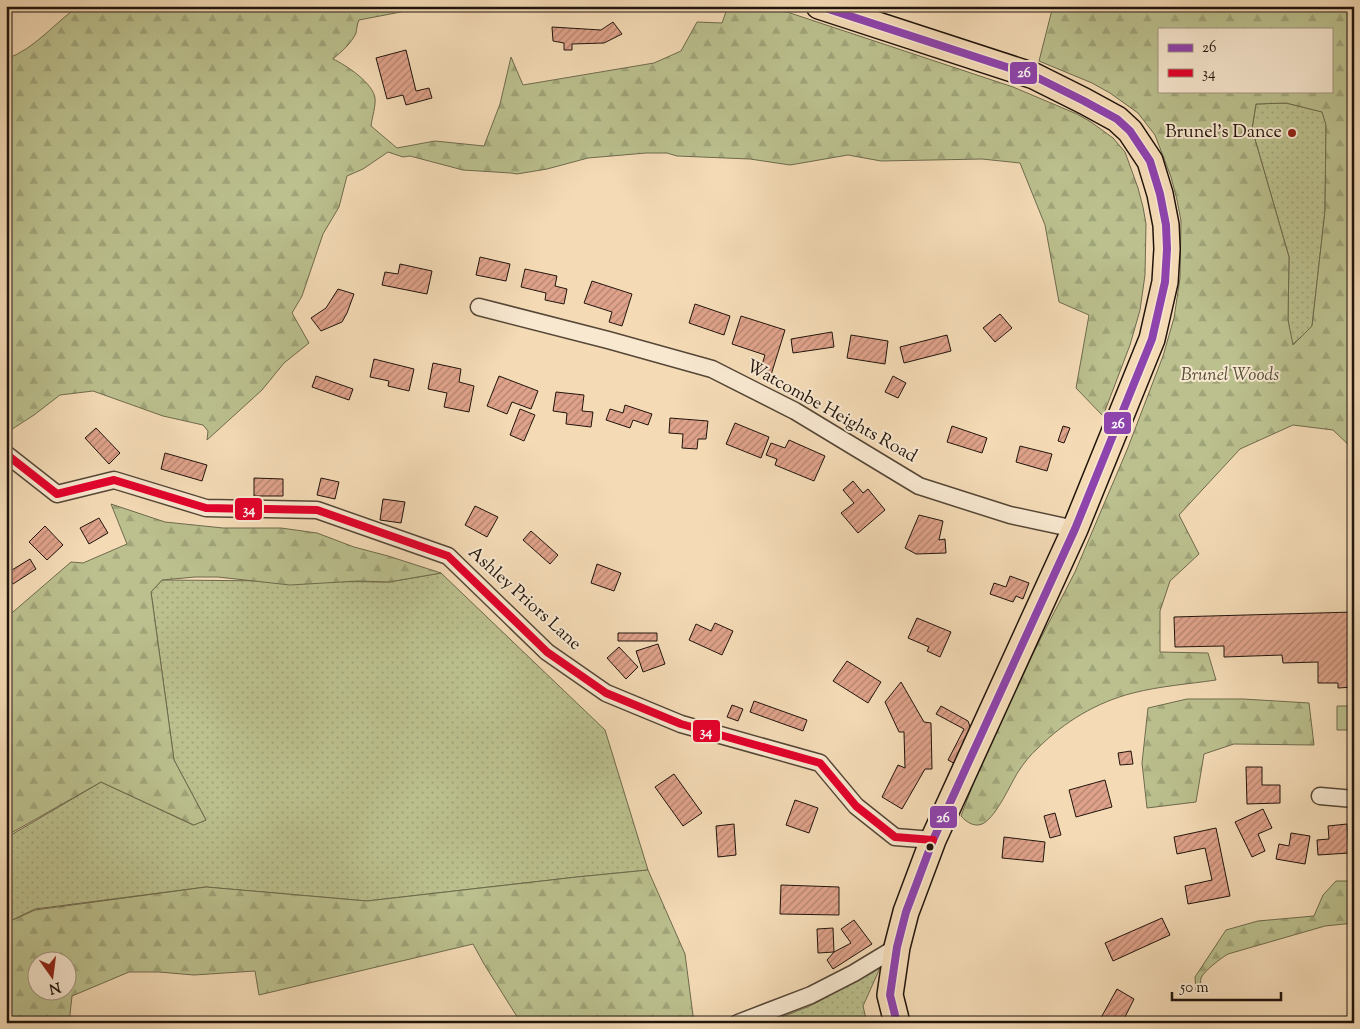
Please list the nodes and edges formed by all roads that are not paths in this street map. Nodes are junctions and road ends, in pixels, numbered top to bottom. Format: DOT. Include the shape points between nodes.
graph roads {
  1 [pos="819,6"];
  2 [pos="479,307"];
  3 [pos="6,454"];
  4 [pos="1075,530"];
  5 [pos="1320,796"];
  6 [pos="1354,799"];
  7 [pos="933,840"];
  8 [pos="897,947"];
  9 [pos="738,1023"];
  10 [pos="897,1023"];
  1 -- 4 [label="main road" via="1034,76 1117,119 1130,131 1150,161 1166,225 1165,282 1152,339"];
  2 -- 4 [label="street, Watcombe Heights Road" via="712,369 795,411 919,486 1010,515"];
  3 -- 7 [label="street, Ashley Priors Lane" via="57,494 114,480 206,508 317,510 448,556 547,652 606,693 681,724 820,763 856,806 895,837"];
  4 -- 7 [label="main road"];
  5 -- 6 [label="street"];
  7 -- 8 [label="main road" via="906,912"];
  8 -- 9 [label="street" via="811,995"];
  8 -- 10 [label="main road" via="890,995"];
}
